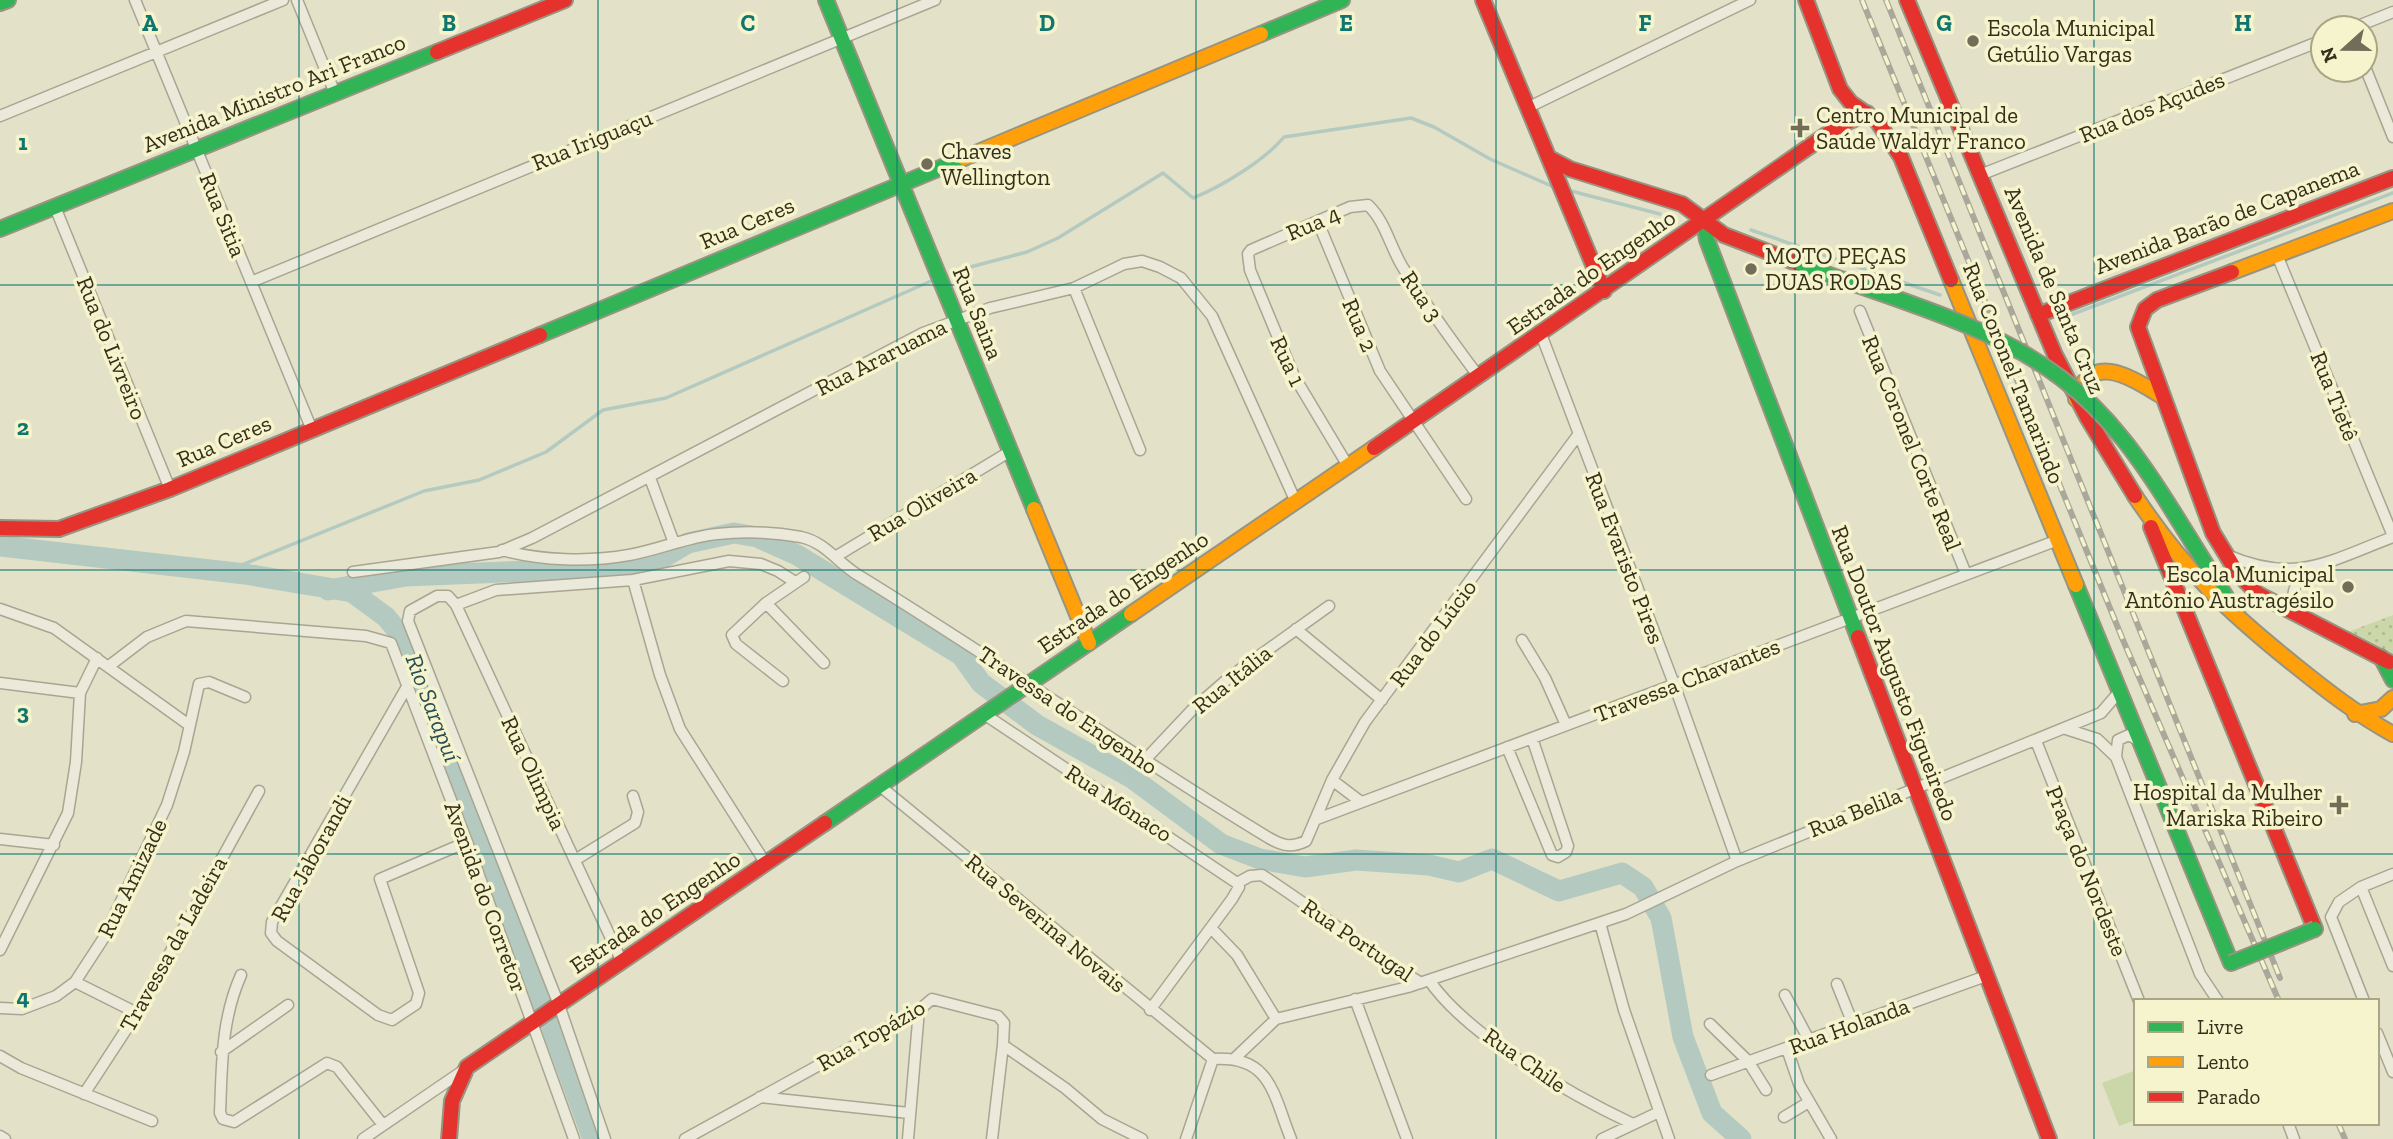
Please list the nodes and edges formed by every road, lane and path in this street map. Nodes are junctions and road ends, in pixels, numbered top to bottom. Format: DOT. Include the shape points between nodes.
graph roads {
  1 [pos="8,0"];
  2 [pos="135,0"];
  3 [pos="283,0"];
  4 [pos="297,0"];
  5 [pos="565,0"];
  6 [pos="826,0"];
  7 [pos="935,0"];
  8 [pos="1342,0"];
  9 [pos="1483,0"];
  10 [pos="1750,0"];
  11 [pos="1806,0"];
  12 [pos="1907,0"];
  13 [pos="0,3"];
  14 [pos="841,38"];
  15 [pos="2309,45"];
  16 [pos="156,52"];
  17 [pos="2372,84"];
  18 [pos="334,91"];
  19 [pos="1529,107"];
  20 [pos="1867,113"];
  21 [pos="0,116"];
  22 [pos="2393,137"];
  23 [pos="197,150"];
  24 [pos="1551,159"];
  25 [pos="1980,175"];
  26 [pos="2393,178"];
  27 [pos="901,184"];
  28 [pos="55,207"];
  29 [pos="1374,211"];
  30 [pos="2393,211"];
  31 [pos="1318,222"];
  32 [pos="1704,222"];
  33 [pos="0,229"];
  34 [pos="1251,250"];
  35 [pos="2277,255"];
  36 [pos="251,282"];
  37 [pos="1074,288"];
  38 [pos="1605,291"];
  39 [pos="1860,311"];
  40 [pos="2038,315"];
  41 [pos="956,320"];
  42 [pos="1541,334"];
  43 [pos="1479,377"];
  44 [pos="2160,395"];
  45 [pos="2076,400"];
  46 [pos="1414,421"];
  47 [pos="312,430"];
  48 [pos="1578,435"];
  49 [pos="1140,450"];
  50 [pos="1009,452"];
  51 [pos="1348,466"];
  52 [pos="650,478"];
  53 [pos="170,489"];
  54 [pos="1466,499"];
  55 [pos="1296,502"];
  56 [pos="2142,503"];
  57 [pos="0,528"];
  58 [pos="2393,537"];
  59 [pos="2057,540"];
  60 [pos="674,543"];
  61 [pos="502,550"];
  62 [pos="2223,553"];
  63 [pos="835,557"];
  64 [pos="2308,569"];
  65 [pos="353,572"];
  66 [pos="1966,574"];
  67 [pos="633,580"];
  68 [pos="766,603"];
  69 [pos="456,605"];
  70 [pos="1329,606"];
  71 [pos="0,609"];
  72 [pos="2299,617"];
  73 [pos="1850,619"];
  74 [pos="2245,626"];
  75 [pos="1296,629"];
  76 [pos="1522,640"];
  77 [pos="1089,643"];
  78 [pos="97,658"];
  79 [pos="2387,661"];
  80 [pos="824,663"];
  81 [pos="109,666"];
  82 [pos="2393,680"];
  83 [pos="783,681"];
  84 [pos="0,683"];
  85 [pos="1674,684"];
  86 [pos="408,685"];
  87 [pos="1021,689"];
  88 [pos="2119,692"];
  89 [pos="80,693"];
  90 [pos="245,697"];
  91 [pos="2393,698"];
  92 [pos="1382,700"];
  93 [pos="989,711"];
  94 [pos="2355,714"];
  95 [pos="189,725"];
  96 [pos="1566,726"];
  97 [pos="2066,729"];
  98 [pos="2393,734"];
  99 [pos="1532,738"];
  100 [pos="2036,741"];
  101 [pos="2139,741"];
  102 [pos="1507,747"];
  103 [pos="2116,758"];
  104 [pos="1144,761"];
  105 [pos="1332,780"];
  106 [pos="880,786"];
  107 [pos="1915,788"];
  108 [pos="259,791"];
  109 [pos="634,796"];
  110 [pos="1361,802"];
  111 [pos="1317,818"];
  112 [pos="0,839"];
  113 [pos="1306,841"];
  114 [pos="467,842"];
  115 [pos="54,845"];
  116 [pos="575,860"];
  117 [pos="1737,861"];
  118 [pos="766,864"];
  119 [pos="2393,874"];
  120 [pos="1237,883"];
  121 [pos="2361,887"];
  122 [pos="1600,923"];
  123 [pos="1211,928"];
  124 [pos="3,936"];
  125 [pos="0,950"];
  126 [pos="622,961"];
  127 [pos="2393,966"];
  128 [pos="241,975"];
  129 [pos="1986,976"];
  130 [pos="1425,981"];
  131 [pos="75,982"];
  132 [pos="1837,984"];
  133 [pos="1785,995"];
  134 [pos="1354,999"];
  135 [pos="2138,999"];
  136 [pos="2217,999"];
  137 [pos="2363,999"];
  138 [pos="288,1005"];
  139 [pos="555,1007"];
  140 [pos="0,1008"];
  141 [pos="919,1010"];
  142 [pos="1150,1010"];
  143 [pos="137,1013"];
  144 [pos="1276,1019"];
  145 [pos="535,1021"];
  146 [pos="1710,1024"];
  147 [pos="1853,1024"];
  148 [pos="2379,1037"];
  149 [pos="1809,1040"];
  150 [pos="1003,1045"];
  151 [pos="1787,1049"];
  152 [pos="221,1052"];
  153 [pos="0,1056"];
  154 [pos="1235,1058"];
  155 [pos="2390,1058"];
  156 [pos="1213,1059"];
  157 [pos="1748,1062"];
  158 [pos="467,1067"];
  159 [pos="2393,1072"];
  160 [pos="1711,1074"];
  161 [pos="1766,1090"];
  162 [pos="84,1094"];
  163 [pos="759,1097"];
  164 [pos="1809,1102"];
  165 [pos="1660,1112"];
  166 [pos="909,1113"];
  167 [pos="1784,1117"];
  168 [pos="152,1121"];
  169 [pos="1633,1124"];
  170 [pos="383,1125"];
  171 [pos="0,1136"];
  172 [pos="1129,1137"];
  173 [pos="5,1139"];
  174 [pos="363,1139"];
  175 [pos="449,1139"];
  176 [pos="574,1139"];
  177 [pos="605,1139"];
  178 [pos="685,1139"];
  179 [pos="908,1139"];
  180 [pos="992,1139"];
  181 [pos="1142,1139"];
  182 [pos="1186,1139"];
  183 [pos="1291,1139"];
  184 [pos="1408,1139"];
  185 [pos="1602,1139"];
  186 [pos="1669,1139"];
  187 [pos="1831,1139"];
  188 [pos="2049,1139"];
  1 -- 13 [label="street"];
  2 -- 16 [label="street, Rua Sitia"];
  3 -- 16 [label="street"];
  4 -- 18 [label="street"];
  5 -- 18 [label="street, Avenida Ministro Ari Franco"];
  6 -- 14 [label="street, Rua Saina"];
  7 -- 14 [label="street, Rua Iriguaçu"];
  8 -- 27 [label="street, Rua Ceres"];
  9 -- 19 [label="street"];
  10 -- 19 [label="street"];
  11 -- 20 [label="street, Rua Coronel Tamarindo" via="1840,89"];
  12 -- 25 [label="street, Avenida de Santa Cruz"];
  14 -- 27 [label="street, Rua Saina"];
  14 -- 36 [label="street, Rua Iriguaçu"];
  15 -- 25 [label="street, Rua dos Açudes"];
  16 -- 21 [label="street"];
  16 -- 23 [label="street, Rua Sitia"];
  17 -- 22 [label="street"];
  18 -- 23 [label="street, Avenida Ministro Ari Franco"];
  19 -- 24 [label="street"];
  20 -- 32 [label="street, Estrada do Engenho" via="1839,126"];
  20 -- 59 [label="street, Rua Coronel Tamarindo" via="1887,132 1901,157"];
  23 -- 28 [label="street, Avenida Ministro Ari Franco"];
  23 -- 36 [label="street, Rua Sitia"];
  24 -- 32 [label="street" via="1682,204"];
  24 -- 38 [label="street"];
  25 -- 40 [label="street, Avenida de Santa Cruz"];
  26 -- 40 [label="street, Avenida Barão de Capanema"];
  27 -- 41 [label="street, Rua Saina"];
  27 -- 47 [label="street, Rua Ceres"];
  28 -- 33 [label="street, Avenida Ministro Ari Franco"];
  28 -- 53 [label="street, Rua do Livreiro"];
  29 -- 31 [label="street, Rua 4" via="1362,205"];
  29 -- 43 [label="street, Rua 3" via="1400,264"];
  30 -- 35 [label="street"];
  31 -- 34 [label="street, Rua 4"];
  31 -- 46 [label="street, Rua 2" via="1380,370"];
  32 -- 38 [label="street, Estrada do Engenho"];
  32 -- 73 [label="street, Rua Doutor Augusto Figueiredo"];
  32 -- 74 [label="street, bridge" via="1740,242 2039,363 2079,393 2120,435"];
  34 -- 51 [label="street, Rua 1" via="1250,270 1294,376"];
  35 -- 44 [label="street" via="2157,300 2145,309 2138,327"];
  35 -- 58 [label="street, Rua Tietê"];
  36 -- 47 [label="street, Rua Sitia"];
  37 -- 41 [label="street, Rua Araruama"];
  37 -- 49 [label="street"];
  37 -- 55 [label="street, Rua Araruama" via="1142,261 1181,278 1212,316"];
  38 -- 42 [label="street, Estrada do Engenho"];
  39 -- 66 [label="street, Rua Coronel Corte Real"];
  40 -- 45 [label="street, Avenida de Santa Cruz"];
  41 -- 50 [label="street, Rua Saina"];
  41 -- 52 [label="street, Rua Araruama" via="895,346"];
  42 -- 43 [label="street, Estrada do Engenho"];
  42 -- 48 [label="street, Rua Evaristo Pires"];
  43 -- 46 [label="street, Estrada do Engenho"];
  44 -- 45 [label="street" via="2112,371 2086,378"];
  44 -- 62 [label="street"];
  45 -- 56 [label="street, Avenida de Santa Cruz"];
  46 -- 51 [label="street, Estrada do Engenho"];
  46 -- 54 [label="street, Rua 2"];
  47 -- 53 [label="street, Rua Ceres"];
  48 -- 85 [label="street, Rua Evaristo Pires"];
  48 -- 92 [label="street, Rua do Lúcio"];
  50 -- 63 [label="street, Rua Oliveira"];
  50 -- 77 [label="street, Rua Saina"];
  51 -- 55 [label="street, Estrada do Engenho"];
  52 -- 60 [label="street"];
  52 -- 61 [label="street, Rua Araruama"];
  53 -- 57 [label="street, Rua Ceres" via="60,529"];
  55 -- 77 [label="street, Estrada do Engenho"];
  56 -- 74 [label="street, Avenida de Santa Cruz" via="2192,573"];
  56 -- 101 [label="street, Rua Coronel Tamarindo, bridge" via="2315,929 2231,963"];
  58 -- 64 [label="street"];
  59 -- 66 [label="street, Travessa Chavantes"];
  59 -- 88 [label="street, Rua Coronel Tamarindo"];
  60 -- 61 [label="street, Travessa do Engenho" via="595,559 527,556"];
  60 -- 63 [label="street, Travessa do Engenho" via="745,531 811,539"];
  61 -- 65 [label="street, Rua Araruama"];
  62 -- 64 [label="street" via="2257,566"];
  62 -- 72 [label="street" via="2258,594"];
  63 -- 87 [label="street, Travessa do Engenho"];
  64 -- 72 [label="street" via="2292,598"];
  66 -- 73 [label="street, Travessa Chavantes"];
  67 -- 68 [label="street" via="729,561 761,564 799,580"];
  67 -- 69 [label="street" via="510,587"];
  67 -- 118 [label="street" via="680,729"];
  68 -- 80 [label="street"];
  68 -- 83 [label="street" via="734,630 732,639"];
  69 -- 116 [label="street, Rua Olimpia"];
  69 -- 139 [label="street, Avenida do Corretor" via="448,596 437,596 413,608 408,621"];
  70 -- 75 [label="street, Rua Itália"];
  71 -- 78 [label="street" via="54,628"];
  72 -- 79 [label="street"];
  73 -- 85 [label="street, Travessa Chavantes"];
  73 -- 107 [label="street, Rua Doutor Augusto Figueiredo"];
  74 -- 94 [label="street, Avenida de Santa Cruz"];
  75 -- 92 [label="street"];
  75 -- 104 [label="street, Rua Itália" via="1231,676"];
  76 -- 96 [label="street" via="1545,677"];
  77 -- 87 [label="street, Estrada do Engenho"];
  78 -- 81 [label="street"];
  78 -- 89 [label="street"];
  79 -- 82 [label="street"];
  81 -- 86 [label="street, Avenida do Corretor" via="167,626 197,620 384,640 396,651"];
  81 -- 95 [label="street"];
  84 -- 89 [label="street"];
  85 -- 96 [label="street, Travessa Chavantes"];
  85 -- 117 [label="street, Rua Evaristo Pires"];
  86 -- 114 [label="street, Avenida do Corretor"];
  86 -- 114 [label="street, Rua Jaborandi" via="312,848 272,922 271,933 378,1015 392,1020 416,1004 419,993 380,879"];
  87 -- 93 [label="street, Estrada do Engenho"];
  87 -- 104 [label="street, Travessa do Engenho"];
  88 -- 97 [label="street, Rua Belila" via="2101,713"];
  88 -- 101 [label="street, Rua Coronel Tamarindo"];
  89 -- 115 [label="street" via="73,792"];
  90 -- 95 [label="street, Rua Amizade" via="209,682 196,688"];
  91 -- 94 [label="street" via="2374,713"];
  92 -- 105 [label="street, Rua do Lúcio"];
  93 -- 106 [label="street, Estrada do Engenho"];
  93 -- 120 [label="street, Rua Mônaco"];
  94 -- 98 [label="street, Avenida de Santa Cruz"];
  95 -- 131 [label="street, Rua Amizade" via="181,762 155,831 112,922"];
  96 -- 99 [label="street, Travessa Chavantes"];
  97 -- 100 [label="street, Rua Belila"];
  97 -- 103 [label="street" via="2097,740"];
  99 -- 102 [label="street, Travessa Chavantes"];
  99 -- 102 [label="street" via="1568,846 1558,857 1552,855"];
  100 -- 107 [label="street, Rua Belila"];
  100 -- 135 [label="street, Praça do Nordeste"];
  101 -- 103 [label="street" via="2129,735 2118,740"];
  102 -- 110 [label="street, Travessa Chavantes"];
  103 -- 136 [label="street" via="2200,974"];
  104 -- 113 [label="street, Travessa do Engenho" via="1284,846"];
  105 -- 110 [label="street"];
  105 -- 111 [label="street, Rua do Lúcio"];
  106 -- 118 [label="street, Estrada do Engenho"];
  106 -- 142 [label="street, Rua Severina Novais"];
  107 -- 117 [label="street, Rua Belila"];
  107 -- 129 [label="street, Rua Doutor Augusto Figueiredo"];
  108 -- 143 [label="street, Travessa da Ladeira"];
  109 -- 116 [label="street" via="639,812 635,823"];
  110 -- 111 [label="street, Travessa Chavantes"];
  111 -- 113 [label="street, Rua do Lúcio"];
  112 -- 115 [label="street"];
  114 -- 145 [label="street, Avenida do Corretor"];
  115 -- 124 [label="street"];
  116 -- 126 [label="street, Rua Olimpia"];
  117 -- 122 [label="street, Rua Belila"];
  118 -- 126 [label="street, Estrada do Engenho"];
  119 -- 121 [label="street"];
  120 -- 123 [label="street" via="1239,887"];
  120 -- 130 [label="street, Rua Portugal" via="1262,875 1362,947"];
  121 -- 127 [label="street"];
  121 -- 137 [label="street" via="2339,902 2331,916"];
  122 -- 130 [label="street"];
  122 -- 165 [label="street" via="1623,1010"];
  123 -- 142 [label="street"];
  123 -- 144 [label="street" via="1237,955"];
  124 -- 125 [label="street"];
  126 -- 139 [label="street, Estrada do Engenho"];
  128 -- 152 [label="street" via="229,1006"];
  129 -- 147 [label="street, Rua Holanda"];
  129 -- 188 [label="street, Rua Doutor Augusto Figueiredo"];
  130 -- 134 [label="street"];
  130 -- 169 [label="street, Rua Chile" via="1502,1046 1583,1100"];
  131 -- 140 [label="street, Rua Amizade" via="43,1004"];
  131 -- 143 [label="street"];
  132 -- 147 [label="street"];
  133 -- 149 [label="street"];
  134 -- 144 [label="street"];
  134 -- 184 [label="street"];
  138 -- 152 [label="street"];
  139 -- 145 [label="street, Estrada do Engenho"];
  139 -- 177 [label="street, Avenida do Corretor"];
  141 -- 150 [label="street, Rua Topázio" via="928,1000 936,999 998,1016 1004,1023"];
  141 -- 163 [label="street, Rua Topázio"];
  141 -- 166 [label="street"];
  142 -- 156 [label="street, Rua Severina Novais"];
  143 -- 162 [label="street, Travessa da Ladeira"];
  144 -- 154 [label="street"];
  145 -- 158 [label="street, Estrada do Engenho"];
  145 -- 176 [label="street, Avenida do Corretor"];
  146 -- 157 [label="street"];
  147 -- 149 [label="street, Rua Holanda"];
  148 -- 155 [label="street"];
  149 -- 151 [label="street, Rua Holanda"];
  150 -- 172 [label="street"];
  150 -- 180 [label="street"];
  151 -- 157 [label="street, Rua Holanda"];
  151 -- 164 [label="street"];
  152 -- 170 [label="street" via="220,1113 228,1122 327,1063 337,1066"];
  153 -- 162 [label="street"];
  154 -- 156 [label="street"];
  154 -- 183 [label="street" via="1257,1067 1264,1076"];
  155 -- 159 [label="street"];
  156 -- 182 [label="street"];
  157 -- 160 [label="street, Rua Holanda"];
  157 -- 161 [label="street"];
  158 -- 170 [label="street"];
  158 -- 175 [label="street, Estrada do Engenho" via="450,1103"];
  162 -- 168 [label="street"];
  163 -- 166 [label="street"];
  163 -- 178 [label="street, Rua Topázio"];
  164 -- 167 [label="street"];
  164 -- 187 [label="street"];
  165 -- 169 [label="street"];
  165 -- 186 [label="street"];
  166 -- 179 [label="street"];
  169 -- 185 [label="street"];
  170 -- 174 [label="street"];
  171 -- 173 [label="street"];
  172 -- 181 [label="street"];
}
